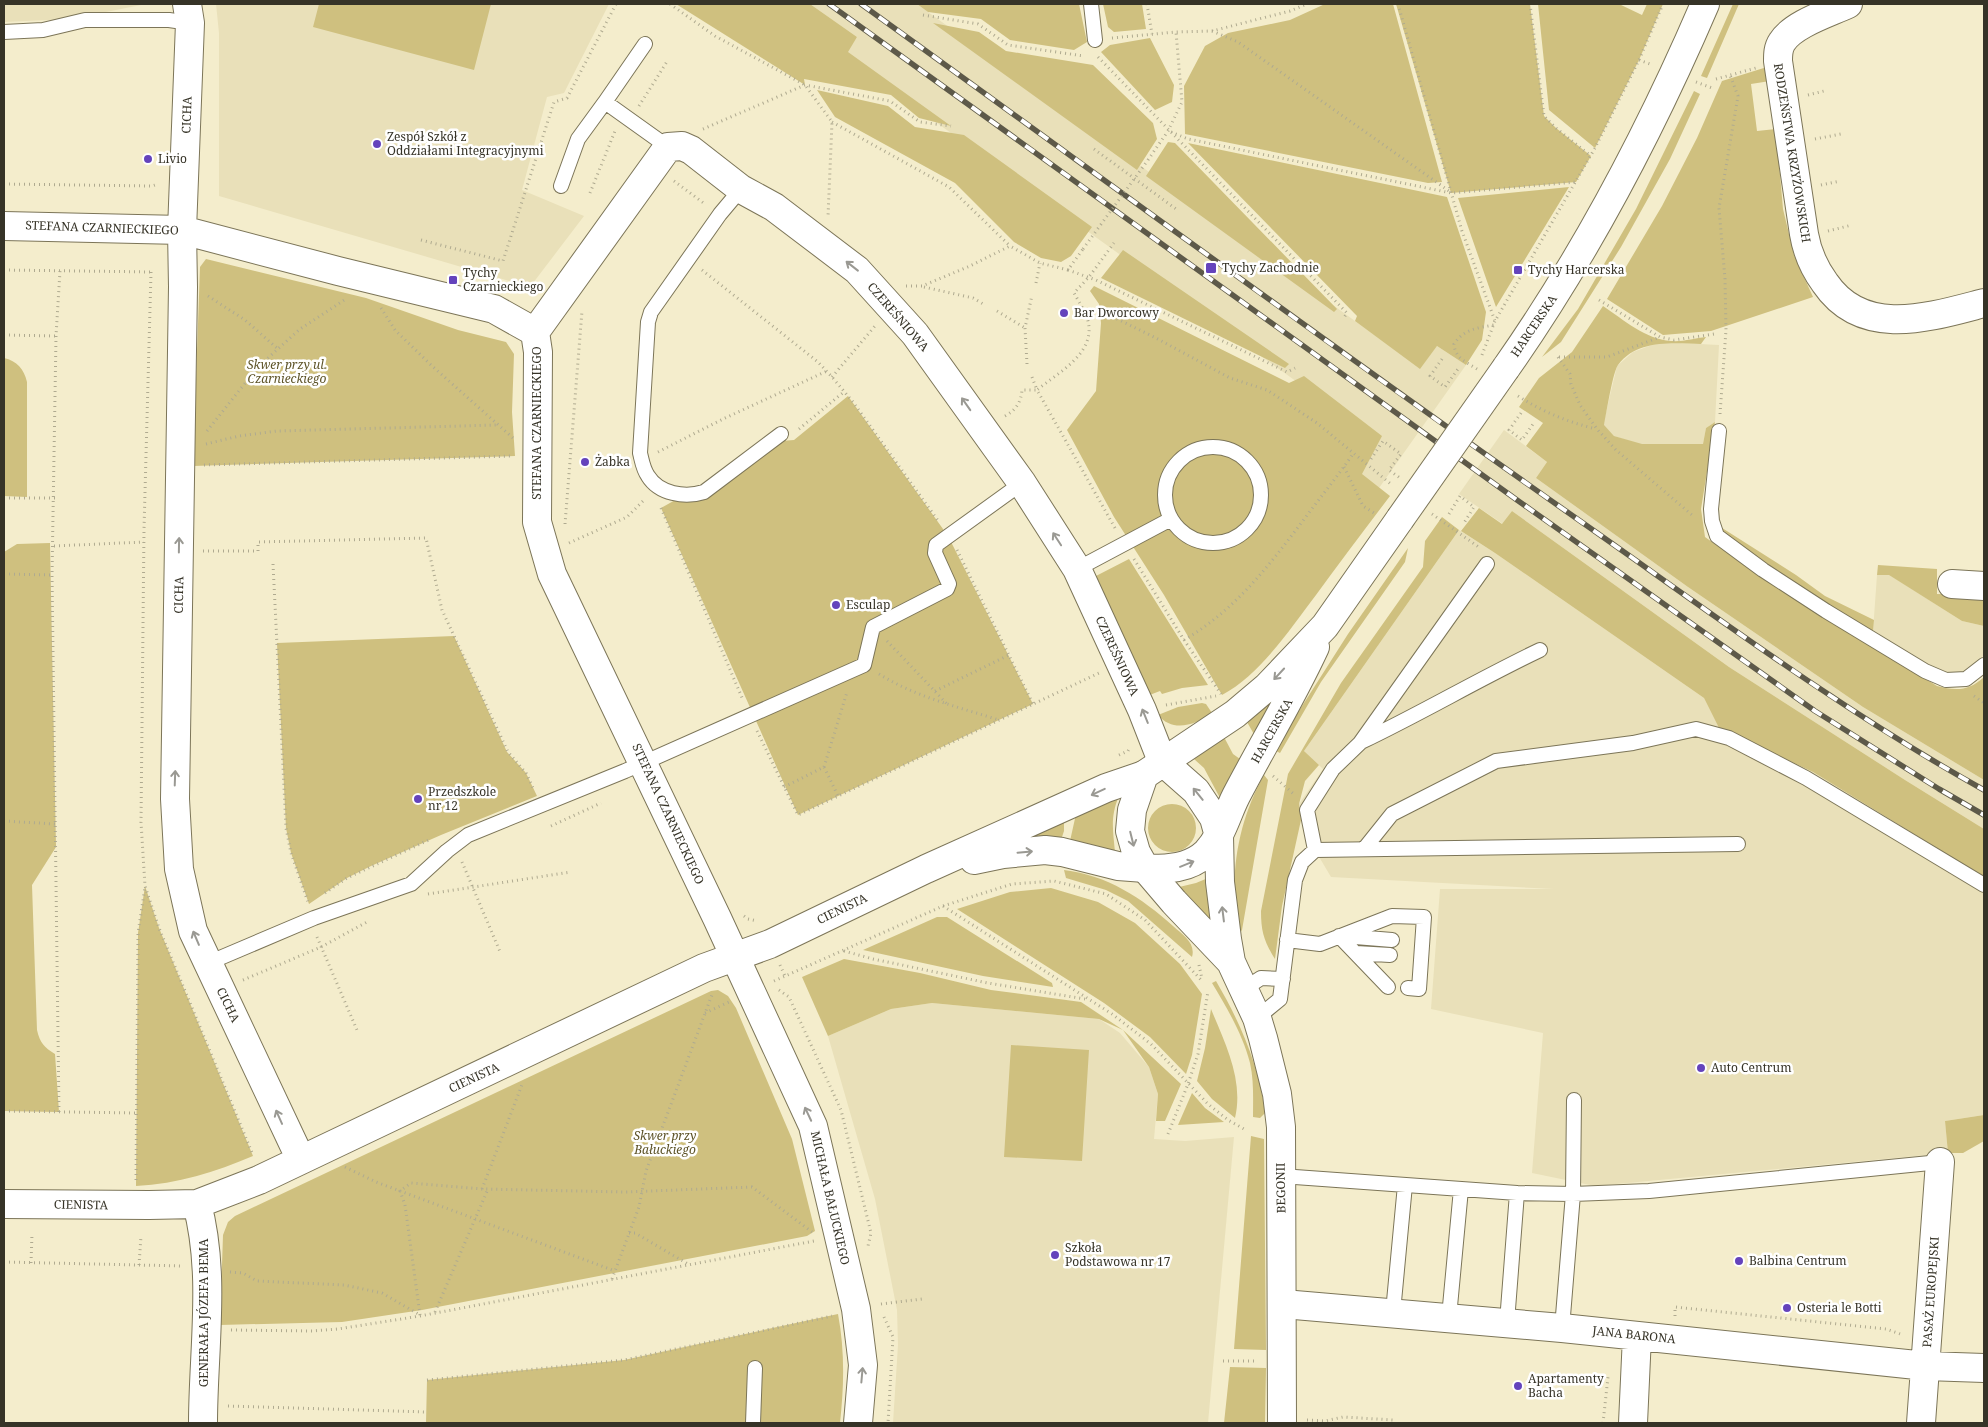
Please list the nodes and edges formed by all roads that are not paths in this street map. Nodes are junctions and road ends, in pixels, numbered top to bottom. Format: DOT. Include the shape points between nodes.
graph roads {
  1 [pos="1091,4"];
  2 [pos="1705,4"];
  3 [pos="1848,4"];
  4 [pos="188,13"];
  5 [pos="4,32"];
  6 [pos="1095,40"];
  7 [pos="645,44"];
  8 [pos="605,102"];
  9 [pos="668,147"];
  10 [pos="561,186"];
  11 [pos="741,189"];
  12 [pos="4,226"];
  13 [pos="182,230"];
  14 [pos="1984,303"];
  15 [pos="535,332"];
  16 [pos="1719,431"];
  17 [pos="781,434"];
  18 [pos="1022,484"];
  19 [pos="1172,520"];
  20 [pos="1487,564"];
  21 [pos="1076,569"];
  22 [pos="1952,584"];
  23 [pos="1984,586"];
  24 [pos="1325,626"];
  25 [pos="1540,650"];
  26 [pos="1984,665"];
  27 [pos="1360,742"];
  28 [pos="643,763"];
  29 [pos="1153,768"];
  30 [pos="1219,836"];
  31 [pos="1738,844"];
  32 [pos="1364,849"];
  33 [pos="1315,850"];
  34 [pos="1145,868"];
  35 [pos="926,869"];
  36 [pos="1984,885"];
  37 [pos="1339,936"];
  38 [pos="1287,940"];
  39 [pos="1392,940"];
  40 [pos="1356,953"];
  41 [pos="1390,955"];
  42 [pos="736,957"];
  43 [pos="1232,962"];
  44 [pos="208,963"];
  45 [pos="1372,970"];
  46 [pos="1390,971"];
  47 [pos="1283,980"];
  48 [pos="1388,987"];
  49 [pos="1408,988"];
  50 [pos="1244,989"];
  51 [pos="1257,1018"];
  52 [pos="1574,1100"];
  53 [pos="296,1150"];
  54 [pos="1940,1162"];
  55 [pos="1281,1176"];
  56 [pos="1405,1185"];
  57 [pos="1461,1189"];
  58 [pos="1517,1193"];
  59 [pos="1573,1194"];
  60 [pos="4,1204"];
  61 [pos="197,1204"];
  62 [pos="1283,1304"];
  63 [pos="1392,1312"];
  64 [pos="1448,1317"];
  65 [pos="1507,1322"];
  66 [pos="1562,1328"];
  67 [pos="1637,1336"];
  68 [pos="1926,1355"];
  69 [pos="755,1368"];
  70 [pos="1984,1368"];
  71 [pos="1291,1421"];
  72 [pos="203,1423"];
  73 [pos="753,1423"];
  74 [pos="858,1423"];
  75 [pos="1633,1423"];
  76 [pos="1921,1423"];
  1 -- 6 [label="lane"];
  2 -- 24 [label="street, HARCERSKA, bridge" via="1631,163 1581,254 1506,368 1390,513"];
  3 -- 14 [label="street, RODZEŃSTWA KRZYŻOWSKICH" via="1792,31 1780,44 1778,61 1806,247 1830,290 1842,303 1868,316 1915,319"];
  4 -- 5 [label="lane" via="169,20 85,20 43,30"];
  4 -- 13 [label="street, CICHA"];
  7 -- 8 [label="lane"];
  8 -- 9 [label="lane"];
  8 -- 10 [label="lane" via="578,139"];
  9 -- 11 [label="street, CZEREŚNIOWA" via="682,146 691,150"];
  9 -- 15 [label="street"];
  11 -- 17 [label="lane" via="651,312 640,453 656,489 692,496 704,492"];
  18 -- 11 [label="street, CZEREŚNIOWA, one-way" via="915,334 857,270 774,207"];
  12 -- 13 [label="street, STEFANA CZARNIECKIEGO"];
  13 -- 15 [label="street, STEFANA CZARNIECKIEGO" via="494,309"];
  44 -- 13 [label="street, CICHA, one-way" via="182,890 175,822"];
  15 -- 28 [label="street, STEFANA CZARNIECKIEGO" via="538,352 537,522 552,574"];
  16 -- 26 [label="lane" via="1711,509 1717,536 1826,611 1925,671 1946,680 1966,679"];
  21 -- 18 [label="street, CZEREŚNIOWA, one-way"];
  18 -- 28 [label="lane" via="936,545 935,553 949,584 947,589 873,626 859,667"];
  19 -- 19 [label="lane" via="1193,540 1206,543 1224,542 1241,535 1257,517 1261,505 1260,481 1254,469 1236,452 1224,448 1198,449 1187,454 1177,463 1166,486 1167,511"];
  19 -- 21 [label="lane"];
  20 -- 27 [label="lane"];
  29 -- 21 [label="street, CZEREŚNIOWA, one-way" via="1142,710"];
  22 -- 23 [label="street"];
  24 -- 29 [label="street, HARCERSKA, one-way" via="1267,687 1241,709"];
  24 -- 30 [label="street, HARCERSKA" via="1291,697 1235,798"];
  25 -- 27 [label="lane"];
  27 -- 33 [label="lane" via="1333,769 1307,810"];
  28 -- 42 [label="street, STEFANA CZARNIECKIEGO"];
  28 -- 44 [label="lane" via="468,835 411,884 309,920"];
  30 -- 29 [label="street, one-way" via="1214,818 1196,791"];
  29 -- 34 [label="street, one-way" via="1132,810 1130,830"];
  29 -- 35 [label="street, CIENISTA, one-way"];
  34 -- 30 [label="street, one-way" via="1166,870 1183,866 1205,854"];
  43 -- 30 [label="street, BEGONII, one-way" via="1222,898"];
  31 -- 32 [label="lane"];
  32 -- 33 [label="lane"];
  32 -- 36 [label="lane" via="1392,814 1496,761 1633,743 1696,729 1729,738 1806,778"];
  33 -- 38 [label="lane" via="1302,862 1295,880"];
  35 -- 34 [label="street, CIENISTA, one-way" via="1003,854 1045,850 1118,866"];
  34 -- 43 [label="street, BEGONII"];
  35 -- 42 [label="street, CIENISTA"];
  37 -- 38 [label="lane" via="1320,944"];
  37 -- 39 [label="lane"];
  37 -- 40 [label="lane"];
  37 -- 49 [label="lane" via="1392,916 1424,917 1417,941 1415,973 1419,989"];
  38 -- 47 [label="lane"];
  40 -- 41 [label="lane"];
  40 -- 45 [label="lane"];
  42 -- 53 [label="street, CIENISTA" via="704,968"];
  74 -- 42 [label="street, MICHAŁA BAŁUCKIEGO, one-way" via="863,1365 856,1309 814,1126"];
  43 -- 50 [label="street, BEGONII"];
  53 -- 44 [label="street, CICHA, one-way"];
  45 -- 46 [label="lane"];
  45 -- 48 [label="lane"];
  47 -- 50 [label="lane" via="1261,978"];
  47 -- 51 [label="lane" via="1280,999"];
  50 -- 51 [label="street, BEGONII"];
  51 -- 55 [label="street, BEGONII" via="1277,1094"];
  52 -- 59 [label="lane"];
  53 -- 61 [label="street, CIENISTA" via="259,1180"];
  54 -- 59 [label="lane" via="1649,1191"];
  54 -- 68 [label="street, PASAŻ EUROPEJSKI"];
  55 -- 56 [label="lane"];
  55 -- 62 [label="street, BEGONII"];
  56 -- 57 [label="lane"];
  56 -- 63 [label="lane"];
  57 -- 58 [label="lane"];
  57 -- 64 [label="lane"];
  58 -- 59 [label="lane"];
  58 -- 65 [label="lane"];
  59 -- 66 [label="lane"];
  60 -- 61 [label="street, CIENISTA"];
  61 -- 72 [label="street, GENERAŁA JÓZEFA BEMA" via="206,1244"];
  62 -- 63 [label="street, JANA BARONA"];
  62 -- 71 [label="street, BEGONII"];
  63 -- 64 [label="street, JANA BARONA"];
  64 -- 65 [label="street, JANA BARONA"];
  65 -- 66 [label="street, JANA BARONA"];
  66 -- 67 [label="street, JANA BARONA"];
  67 -- 68 [label="street, JANA BARONA"];
  67 -- 75 [label="street"];
  68 -- 70 [label="street, JANA BARONA"];
  68 -- 76 [label="street, PASAŻ EUROPEJSKI"];
  69 -- 73 [label="lane"];
}
